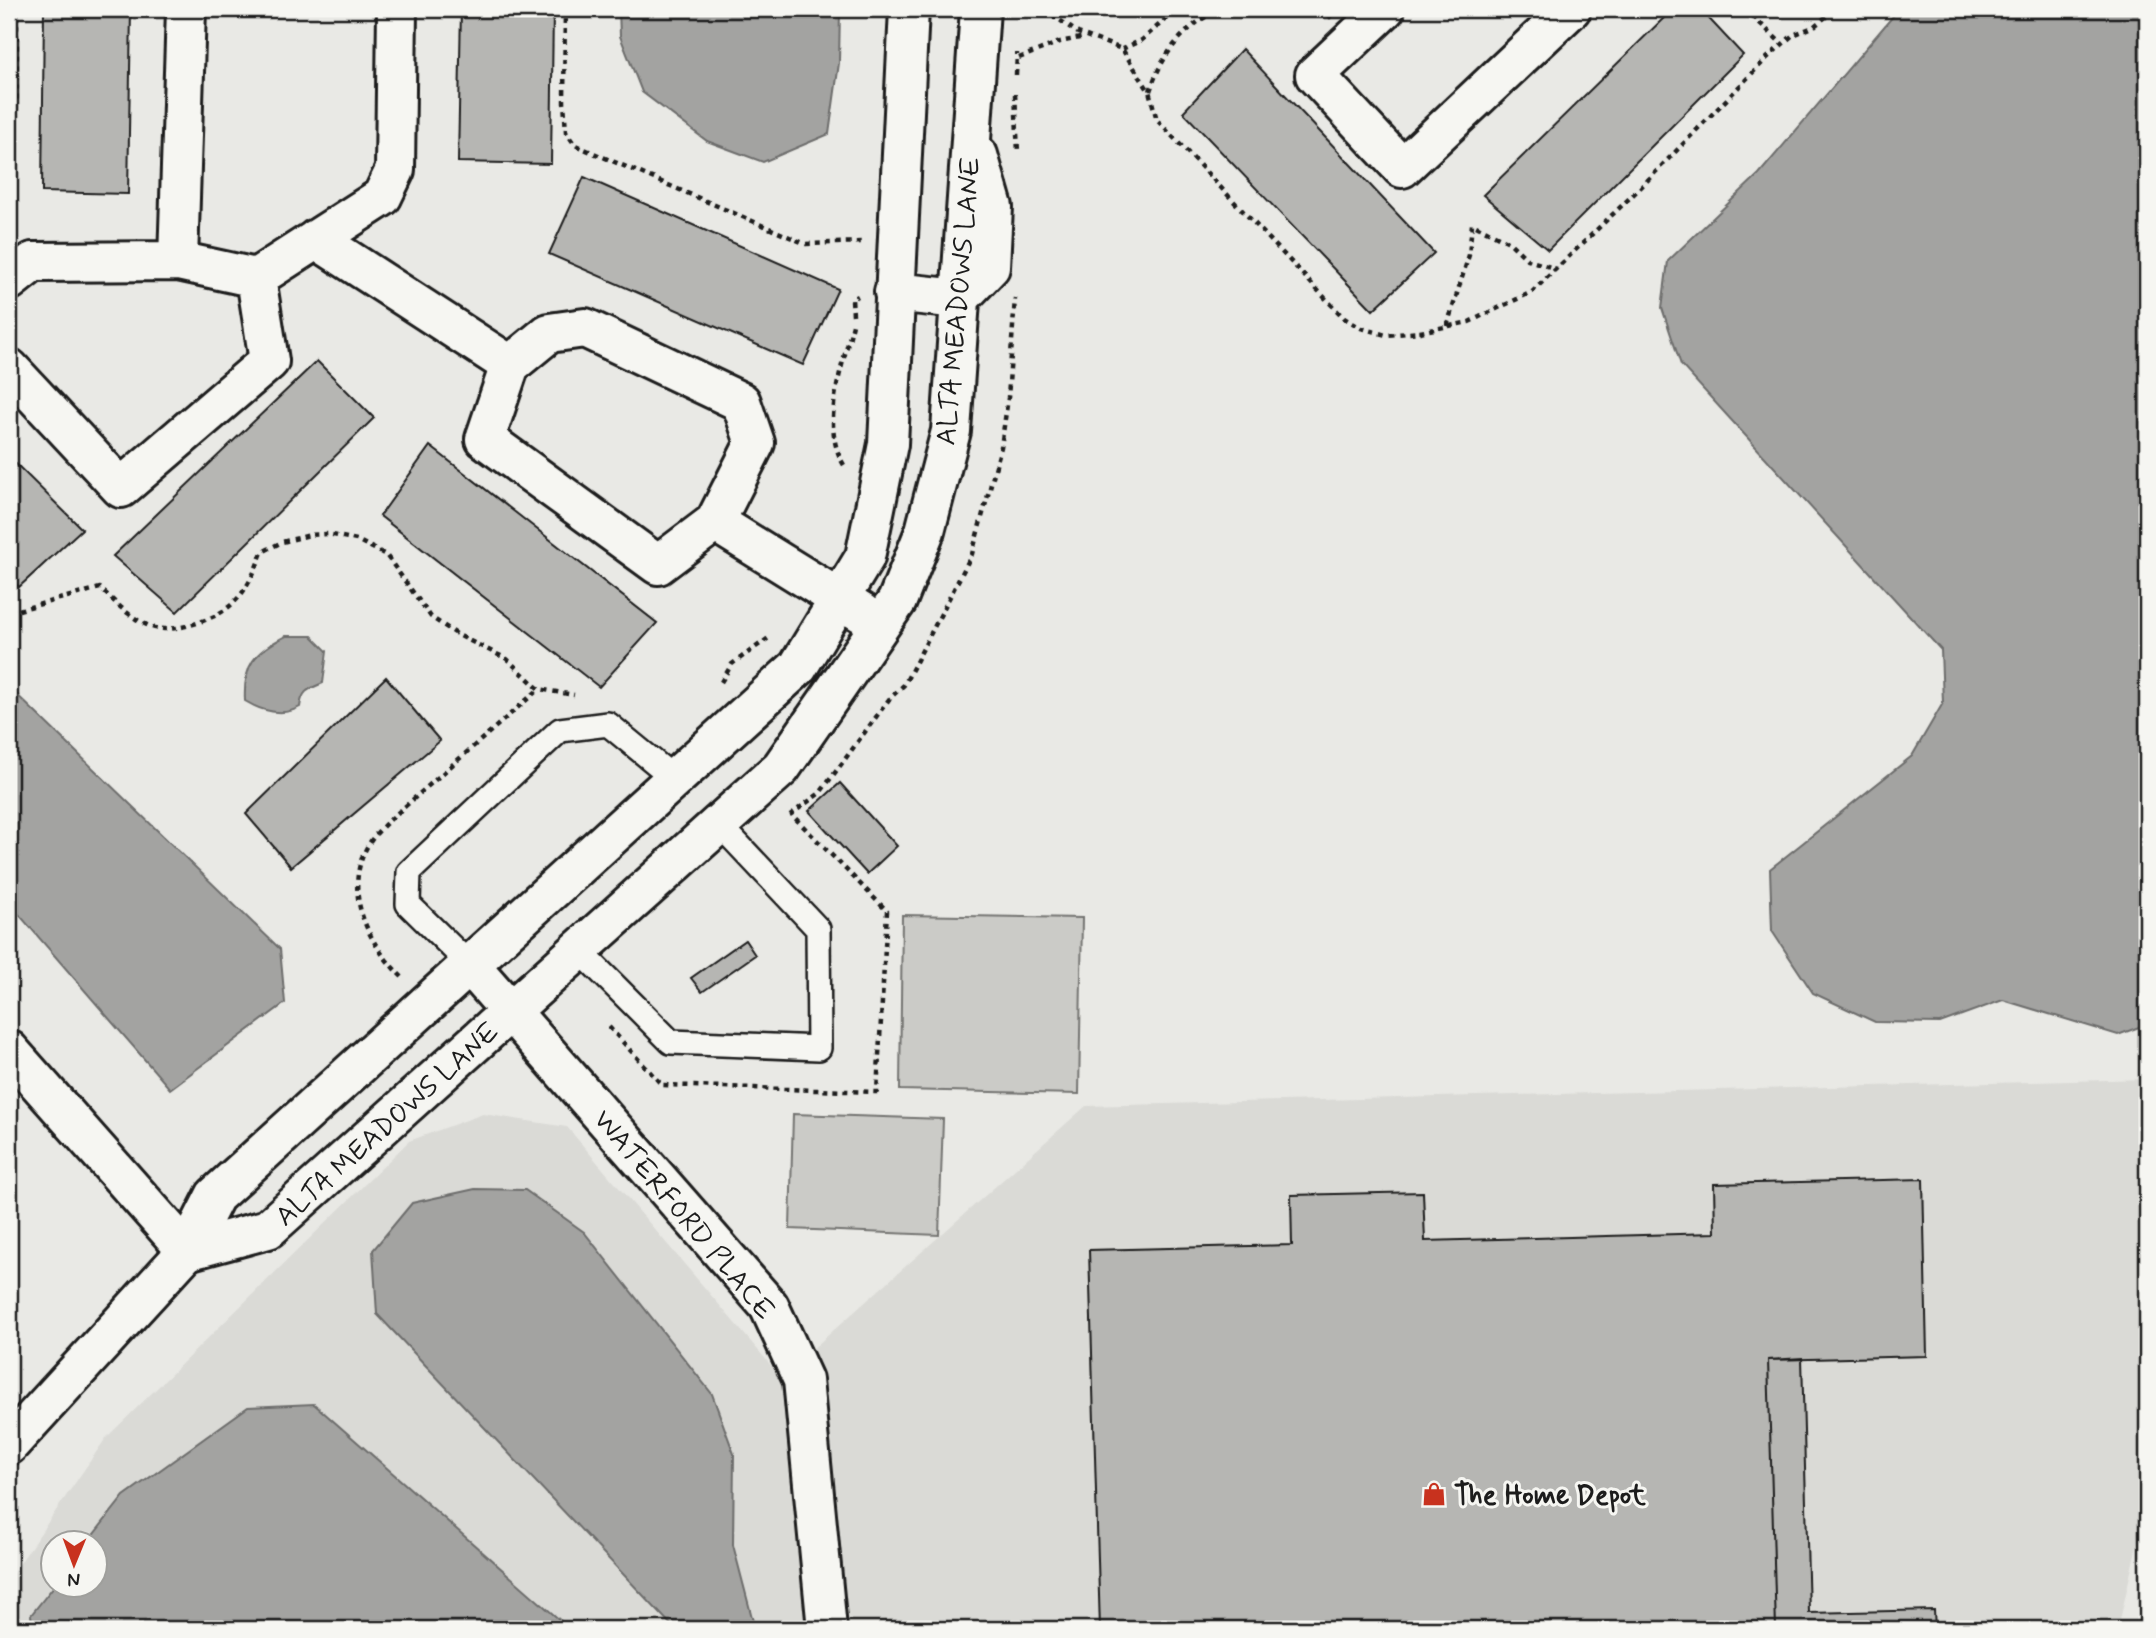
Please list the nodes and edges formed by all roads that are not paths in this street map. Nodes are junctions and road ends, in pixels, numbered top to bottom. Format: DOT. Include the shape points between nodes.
graph roads {
  1 [pos="187,9"];
  2 [pos="397,9"];
  3 [pos="909,9"];
  4 [pos="980,9"];
  5 [pos="1385,9"];
  6 [pos="1571,9"];
  7 [pos="316,239"];
  8 [pos="178,261"];
  9 [pos="256,278"];
  10 [pos="9,281"];
  11 [pos="894,292"];
  12 [pos="959,299"];
  13 [pos="510,365"];
  14 [pos="9,368"];
  15 [pos="715,522"];
  16 [pos="839,600"];
  17 [pos="883,623"];
  18 [pos="675,779"];
  19 [pos="719,824"];
  20 [pos="579,950"];
  21 [pos="470,964"];
  22 [pos="510,1011"];
  23 [pos="9,1050"];
  24 [pos="187,1251"];
  25 [pos="9,1445"];
  26 [pos="827,1629"];
  1 -- 8 [label="street"];
  2 -- 7 [label="street" via="394,170 382,197"];
  3 -- 11 [label="street, ALTA MEADOWS LANE"];
  4 -- 12 [label="street, ALTA MEADOWS LANE" via="970,134 993,207 990,267"];
  5 -- 6 [label="street" via="1315,75 1402,168"];
  7 -- 9 [label="street"];
  7 -- 13 [label="street"];
  8 -- 9 [label="street"];
  8 -- 10 [label="street" via="33,262"];
  9 -- 14 [label="street" via="269,361 121,488"];
  11 -- 12 [label="street"];
  11 -- 16 [label="street, ALTA MEADOWS LANE" via="888,444 865,556"];
  12 -- 17 [label="street, ALTA MEADOWS LANE" via="951,431 925,531 897,601"];
  13 -- 15 [label="street" via="485,439 658,565"];
  13 -- 15 [label="street" via="549,333 585,328 741,402 755,443"];
  15 -- 16 [label="street"];
  16 -- 17 [label="street"];
  16 -- 18 [label="street, ALTA MEADOWS LANE" via="798,667"];
  17 -- 19 [label="street, ALTA MEADOWS LANE" via="781,768"];
  18 -- 21 [label="street, ALTA MEADOWS LANE"];
  18 -- 21 [label="lane" via="608,724 560,730 409,872 408,904"];
  19 -- 20 [label="street, ALTA MEADOWS LANE"];
  19 -- 20 [label="lane" via="818,929 819,1048 671,1042"];
  20 -- 22 [label="street, ALTA MEADOWS LANE"];
  21 -- 22 [label="street, WATERFORD PLACE"];
  21 -- 24 [label="street, ALTA MEADOWS LANE" via="215,1196"];
  22 -- 24 [label="street, ALTA MEADOWS LANE" via="268,1229"];
  22 -- 26 [label="street, WATERFORD PLACE" via="769,1306 803,1380"];
  23 -- 24 [label="street"];
  24 -- 25 [label="street"];
}
